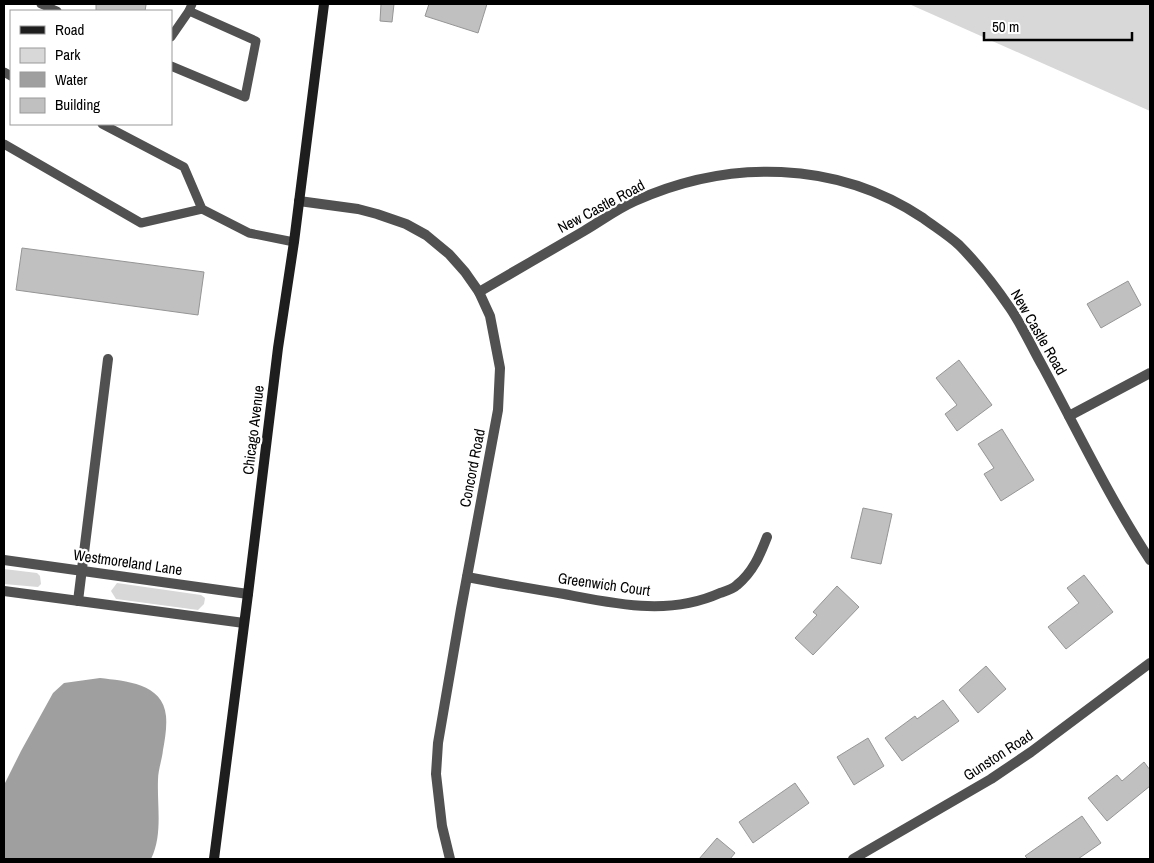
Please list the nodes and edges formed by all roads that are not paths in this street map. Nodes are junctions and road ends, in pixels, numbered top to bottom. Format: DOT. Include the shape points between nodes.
graph roads {
  1 [pos="42,4"];
  2 [pos="324,4"];
  3 [pos="191,7"];
  4 [pos="55,10"];
  5 [pos="172,36"];
  6 [pos="172,66"];
  7 [pos="104,125"];
  8 [pos="4,144"];
  9 [pos="299,202"];
  10 [pos="202,209"];
  11 [pos="294,242"];
  12 [pos="479,292"];
  13 [pos="108,359"];
  14 [pos="1150,373"];
  15 [pos="1070,416"];
  16 [pos="767,537"];
  17 [pos="4,560"];
  18 [pos="1150,560"];
  19 [pos="82,571"];
  20 [pos="467,577"];
  21 [pos="4,591"];
  22 [pos="248,594"];
  23 [pos="78,601"];
  24 [pos="244,623"];
  25 [pos="1150,663"];
  26 [pos="214,859"];
  27 [pos="450,859"];
  28 [pos="853,859"];
  1 -- 4 [label="lane"];
  2 -- 9 [label="main road, Chicago Avenue"];
  3 -- 5 [label="lane"];
  3 -- 6 [label="lane" via="256,41 245,97"];
  7 -- 10 [label="lane" via="184,167"];
  8 -- 10 [label="lane" via="141,223"];
  9 -- 11 [label="main road, Chicago Avenue"];
  9 -- 12 [label="street, Concord Road" via="358,209 406,224 449,254"];
  10 -- 11 [label="lane" via="249,234"];
  11 -- 22 [label="main road, Chicago Avenue"];
  12 -- 15 [label="street, New Castle Road" via="633,202 678,185 741,172 820,176 902,204 958,245 1011,309"];
  12 -- 20 [label="street, Concord Road" via="490,316 500,368 500,393"];
  13 -- 19 [label="street"];
  14 -- 15 [label="street"];
  15 -- 18 [label="street, New Castle Road"];
  16 -- 20 [label="street, Greenwich Court" via="759,558 736,586 689,604 644,607"];
  17 -- 19 [label="street, Westmoreland Lane"];
  19 -- 22 [label="street, Westmoreland Lane"];
  19 -- 23 [label="street"];
  20 -- 27 [label="street, Concord Road" via="438,743 436,774 442,826"];
  21 -- 23 [label="street"];
  22 -- 24 [label="main road, Chicago Avenue"];
  23 -- 24 [label="street"];
  24 -- 26 [label="main road, Chicago Avenue"];
  25 -- 28 [label="street, Gunston Road" via="991,779"];
}
